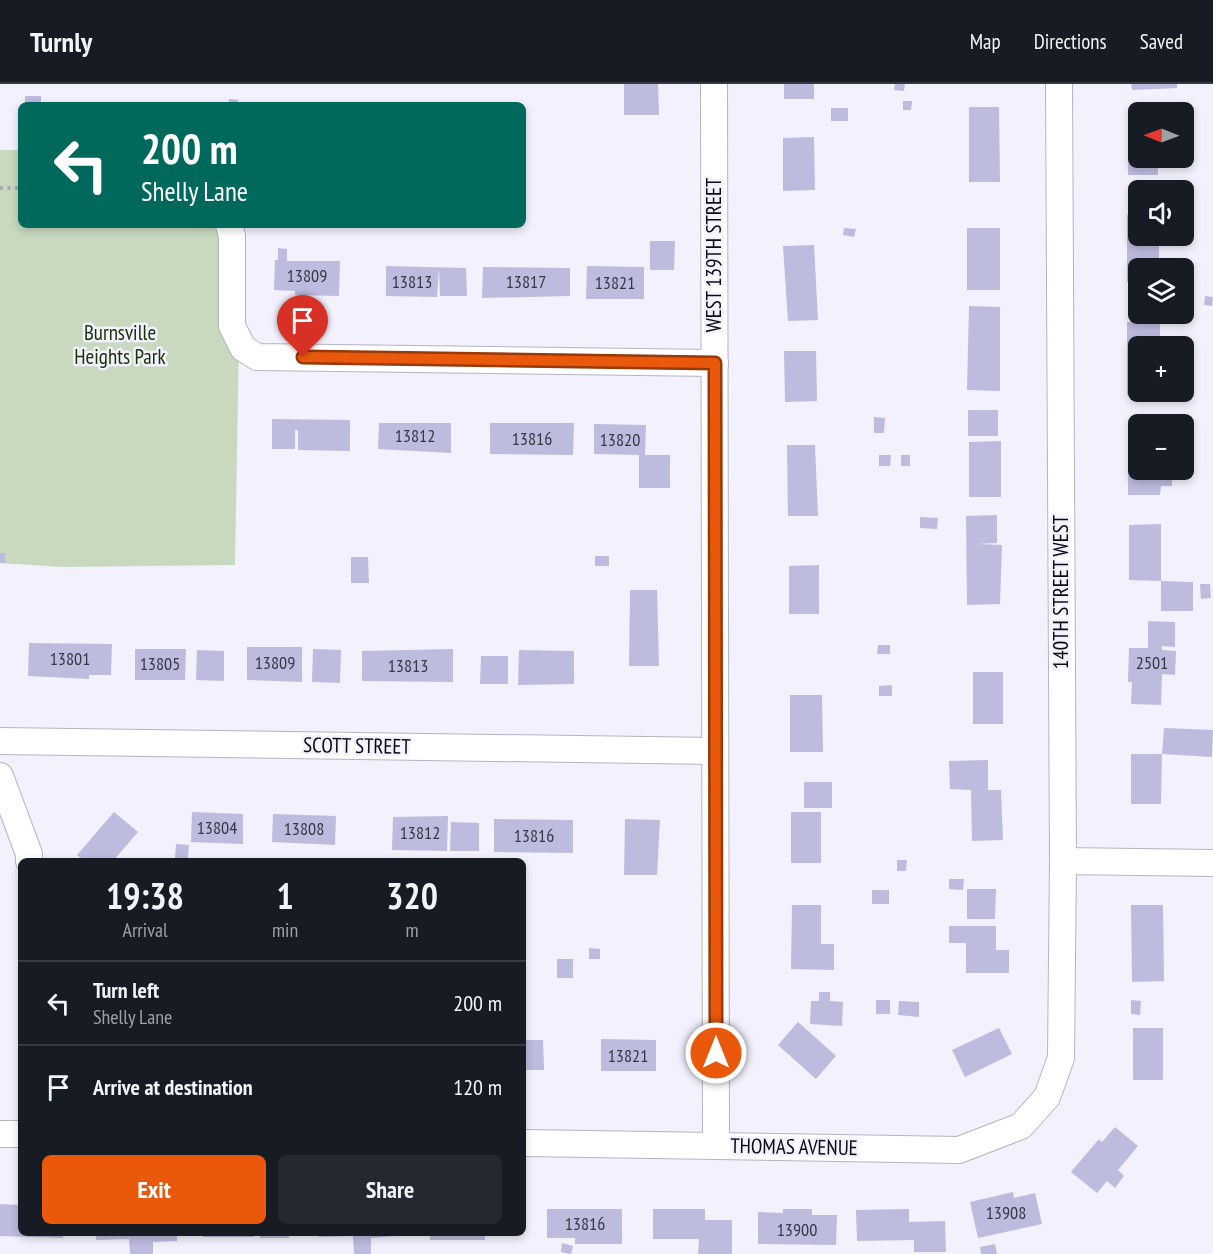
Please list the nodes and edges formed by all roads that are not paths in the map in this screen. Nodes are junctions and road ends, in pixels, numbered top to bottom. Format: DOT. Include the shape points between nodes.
graph roads {
  1 [pos="714,84"];
  2 [pos="1059,84"];
  3 [pos="231,228"];
  4 [pos="715,363"];
  5 [pos="0,741"];
  6 [pos="715,751"];
  7 [pos="0,776"];
  8 [pos="29,858"];
  9 [pos="1063,861"];
  10 [pos="1213,863"];
  11 [pos="1047,1097"];
  12 [pos="0,1134"];
  13 [pos="18,1134"];
  14 [pos="526,1143"];
  15 [pos="716,1146"];
  1 -- 4 [label="street, WEST 139TH STREET"];
  2 -- 9 [label="street, 140TH STREET WEST"];
  3 -- 4 [label="street" via="232,326 243,348 257,357"];
  4 -- 6 [label="street, WEST 139TH STREET"];
  5 -- 6 [label="street, SCOTT STREET"];
  6 -- 15 [label="street, WEST 139TH STREET"];
  7 -- 8 [label="street"];
  9 -- 10 [label="street"];
  9 -- 11 [label="street, 140TH STREET WEST" via="1062,1058"];
  11 -- 15 [label="street, THOMAS AVENUE" via="1021,1126 958,1150"];
  12 -- 13 [label="street"];
  14 -- 15 [label="street, THOMAS AVENUE"];
}
